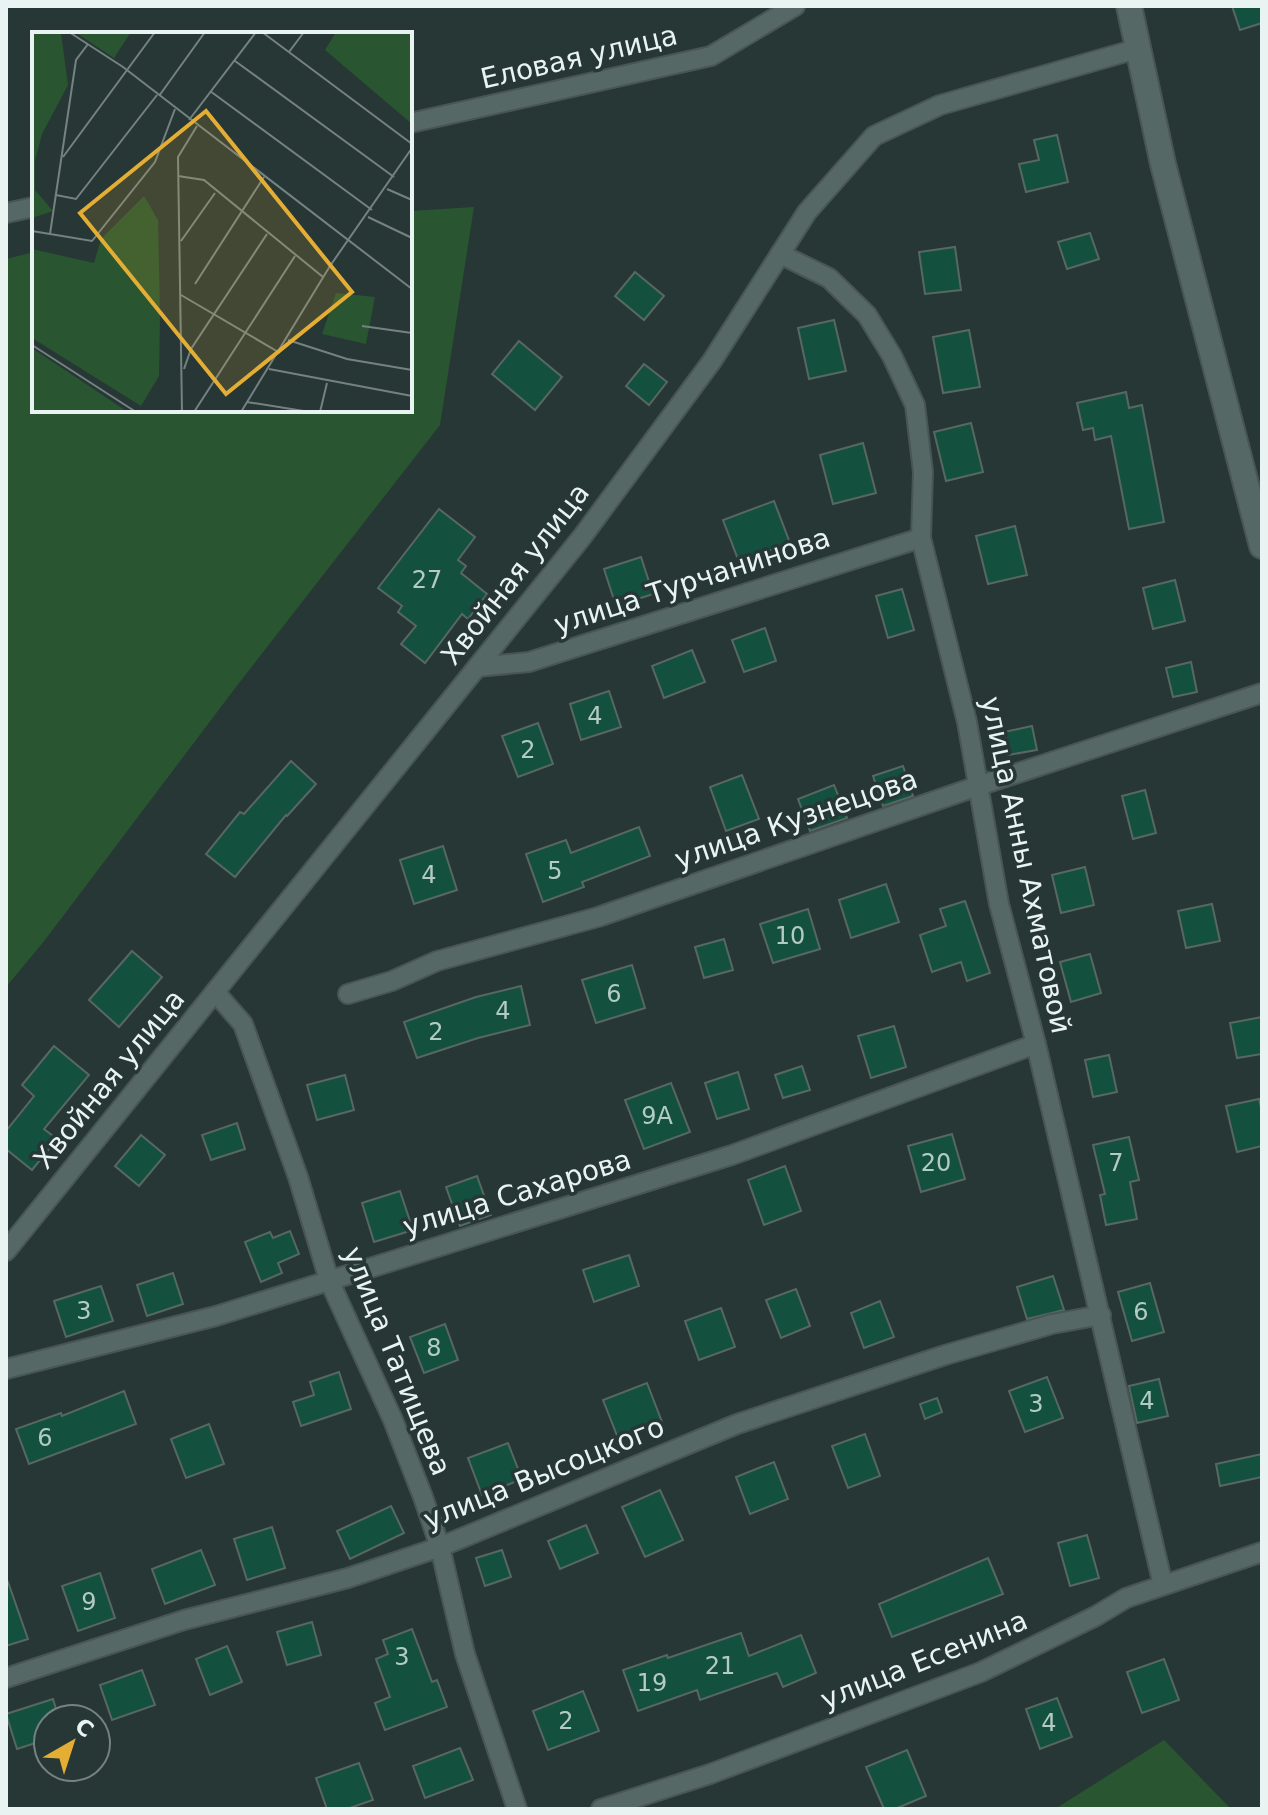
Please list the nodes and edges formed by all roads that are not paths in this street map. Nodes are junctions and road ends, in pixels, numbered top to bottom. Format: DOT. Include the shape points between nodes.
graph roads {
  1 [pos="795,6"];
  2 [pos="1129,6"];
  3 [pos="1140,48"];
  4 [pos="412,123"];
  5 [pos="32,207"];
  6 [pos="6,213"];
  7 [pos="780,254"];
  8 [pos="921,538"];
  9 [pos="1262,546"];
  10 [pos="477,667"];
  11 [pos="1262,693"];
  12 [pos="978,786"];
  13 [pos="215,992"];
  14 [pos="348,994"];
  15 [pos="1036,1044"];
  16 [pos="6,1251"];
  17 [pos="329,1280"];
  18 [pos="1101,1315"];
  19 [pos="6,1369"];
  20 [pos="440,1547"];
  21 [pos="1262,1552"];
  22 [pos="1163,1585"];
  23 [pos="6,1678"];
  24 [pos="644,1803"];
  25 [pos="517,1809"];
  26 [pos="601,1809"];
  1 -- 4 [label="street, Еловая улица" via="711,56"];
  2 -- 3 [label="street"];
  3 -- 7 [label="street, Хвойная улица" via="940,105 874,136 807,212"];
  3 -- 9 [label="street" via="1163,164"];
  5 -- 6 [label="street"];
  7 -- 8 [label="street, улица Анны Ахматовой" via="829,278 867,315 892,356 915,405 923,472"];
  7 -- 10 [label="street, Хвойная улица" via="712,361 582,537"];
  8 -- 10 [label="street, улица Турчанинова" via="529,662"];
  8 -- 12 [label="street, улица Анны Ахматовой"];
  10 -- 13 [label="street, Хвойная улица"];
  11 -- 12 [label="street, улица Кузнецова"];
  12 -- 14 [label="street, улица Кузнецова" via="598,917 437,961"];
  12 -- 15 [label="street, улица Анны Ахматовой" via="999,904"];
  13 -- 16 [label="street, Хвойная улица"];
  13 -- 17 [label="street, улица Татищева" via="243,1024"];
  15 -- 17 [label="street, улица Сахарова" via="732,1155"];
  15 -- 18 [label="street, улица Анны Ахматовой"];
  17 -- 19 [label="street, улица Сахарова" via="216,1316"];
  17 -- 20 [label="street, улица Татищева" via="393,1420"];
  18 -- 20 [label="street, улица Высоцкого" via="975,1346 737,1424"];
  18 -- 22 [label="street, улица Анны Ахматовой"];
  20 -- 23 [label="street, улица Высоцкого" via="348,1578 184,1620"];
  20 -- 25 [label="street, улица Татищева" via="465,1654"];
  21 -- 22 [label="street, улица Есенина"];
  22 -- 24 [label="street, улица Есенина" via="1126,1598 981,1672"];
  24 -- 26 [label="street, улица Есенина"];
}
